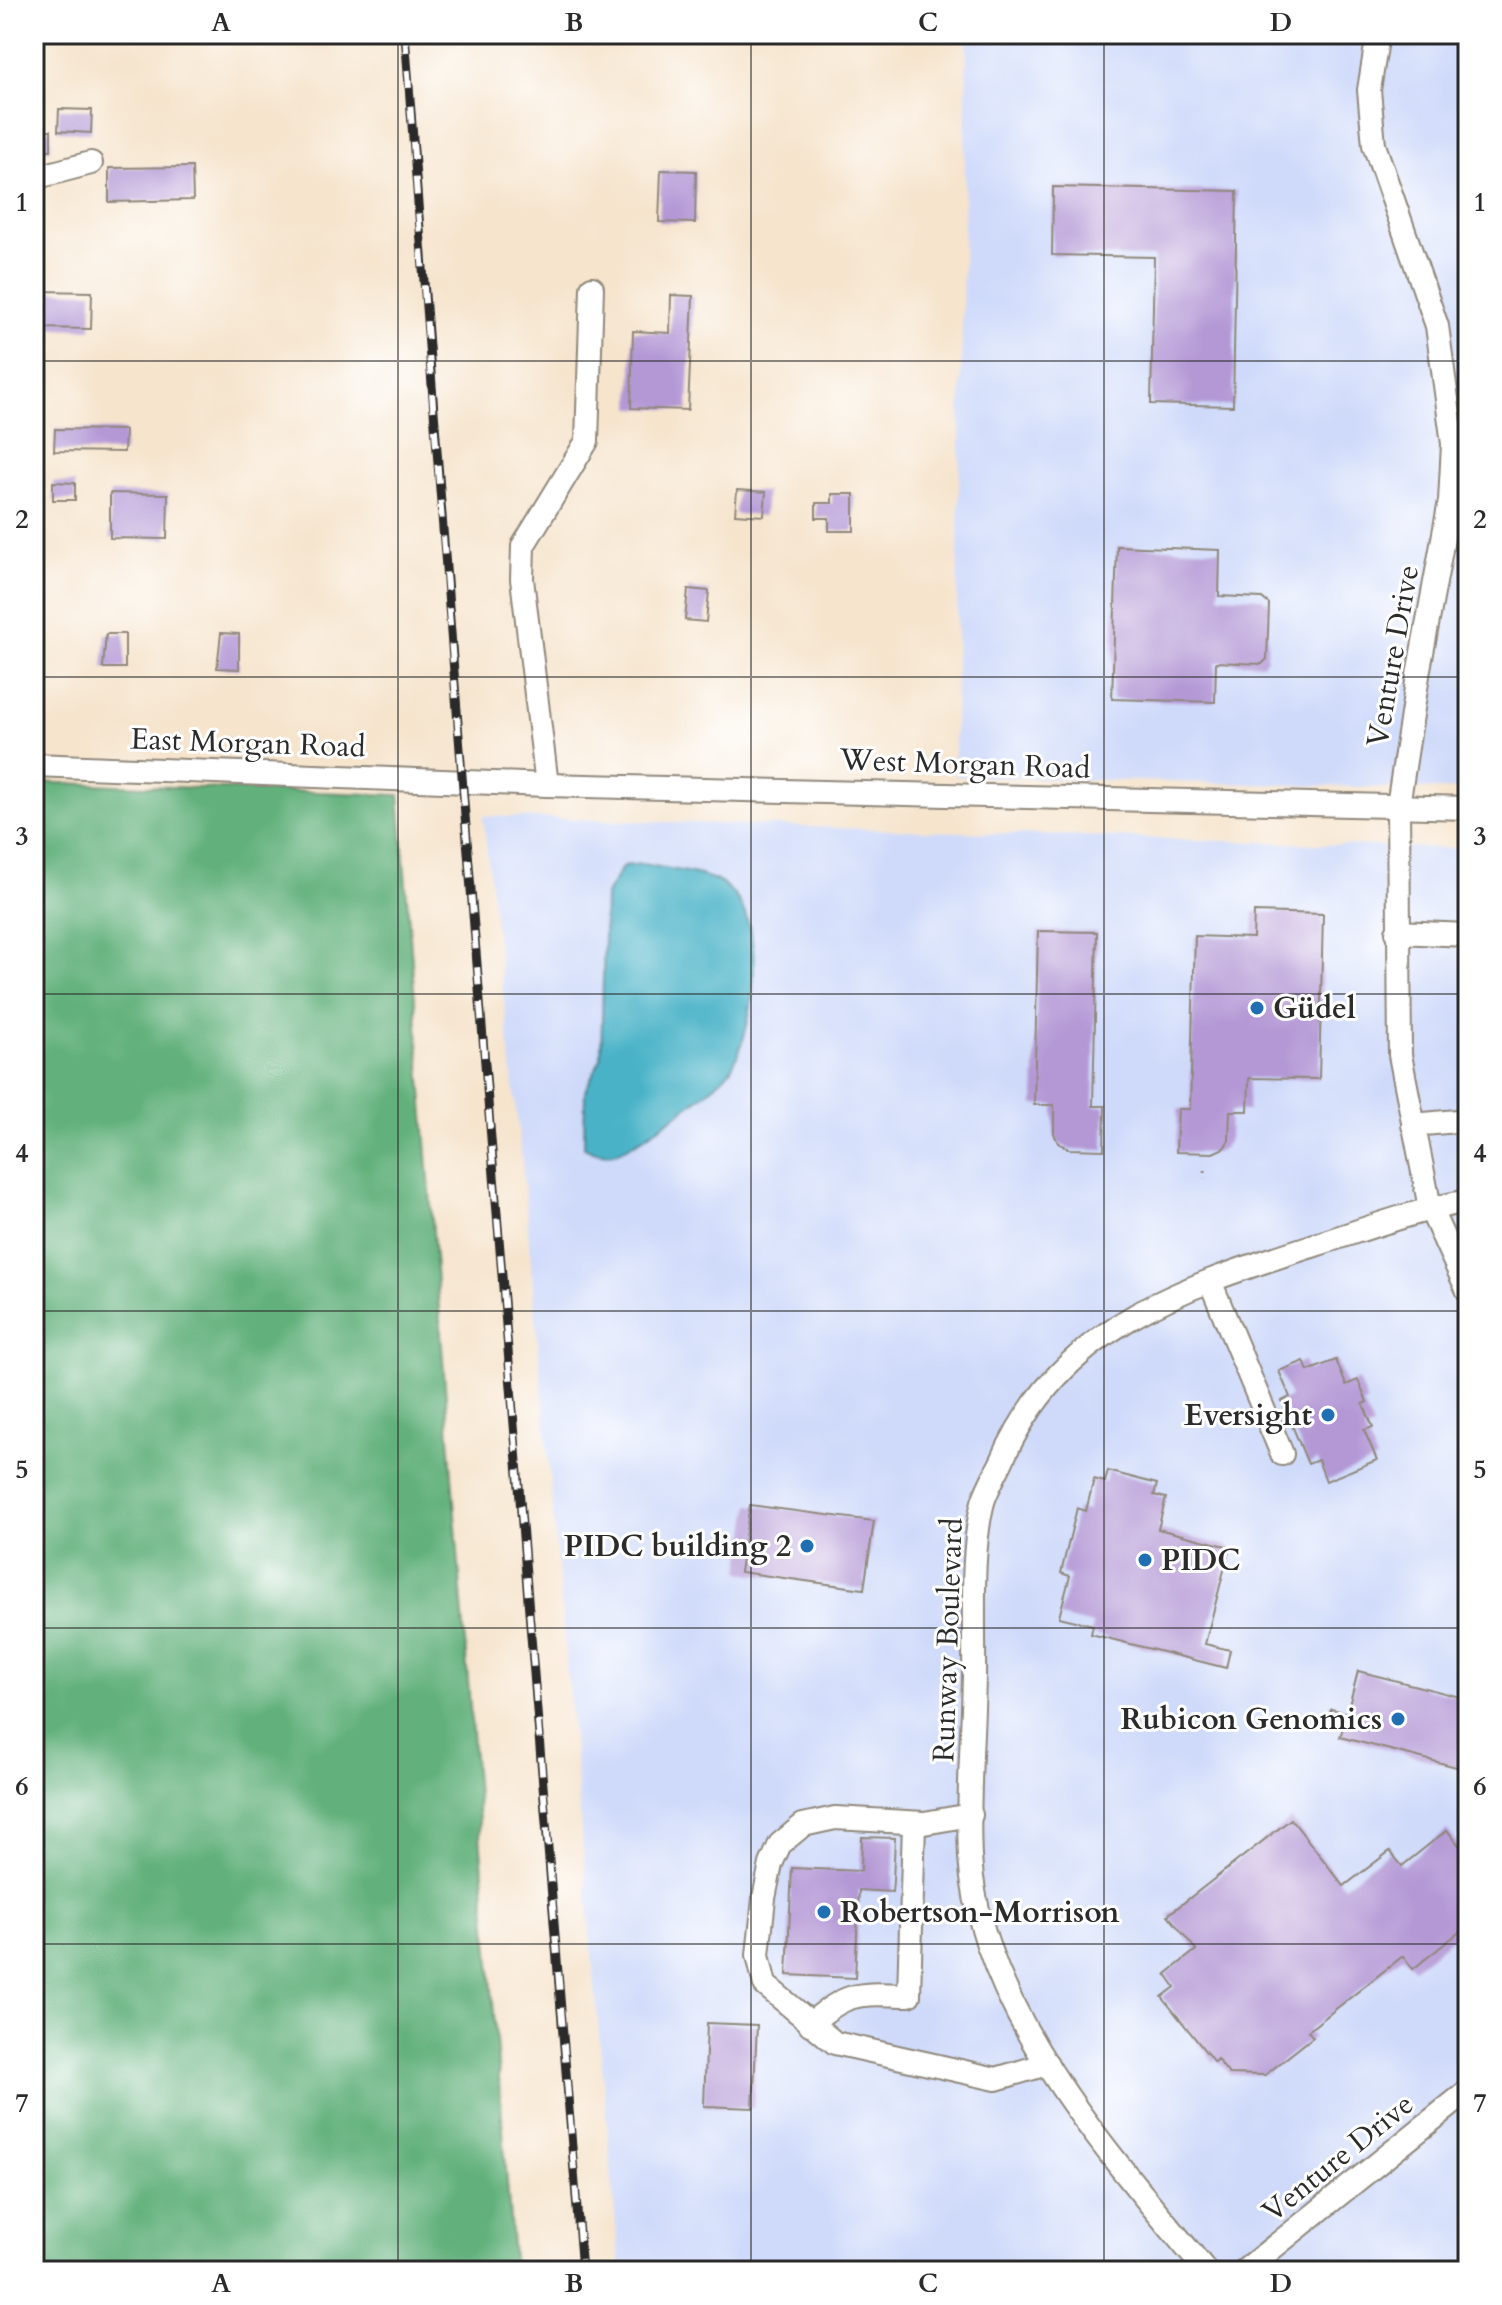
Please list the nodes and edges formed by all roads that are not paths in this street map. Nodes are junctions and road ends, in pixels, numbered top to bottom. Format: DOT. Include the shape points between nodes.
graph roads {
  1 [pos="1378,34"];
  2 [pos="91,163"];
  3 [pos="34,178"];
  4 [pos="592,288"];
  5 [pos="34,765"];
  6 [pos="460,780"];
  7 [pos="547,785"];
  8 [pos="1398,806"];
  9 [pos="1468,808"];
  10 [pos="1397,932"];
  11 [pos="1468,935"];
  12 [pos="1468,1120"];
  13 [pos="1413,1125"];
  14 [pos="1468,1201"];
  15 [pos="1430,1208"];
  16 [pos="1210,1281"];
  17 [pos="1468,1291"];
  18 [pos="1282,1454"];
  19 [pos="971,1815"];
  20 [pos="914,1823"];
  21 [pos="810,2024"];
  22 [pos="1047,2064"];
  23 [pos="1468,2091"];
  24 [pos="1206,2271"];
  25 [pos="1244,2271"];
  1 -- 8 [label="street, Venture Drive" via="1369,90 1374,145 1437,326 1453,444 1450,501"];
  2 -- 3 [label="street"];
  4 -- 7 [label="street" via="587,441 523,546 522,579"];
  5 -- 6 [label="street, East Morgan Road"];
  6 -- 7 [label="street, West Morgan Road"];
  7 -- 8 [label="street, West Morgan Road"];
  8 -- 9 [label="street, West Morgan Road"];
  8 -- 10 [label="street, Venture Drive"];
  10 -- 11 [label="street"];
  10 -- 13 [label="street, Venture Drive" via="1400,1055"];
  12 -- 13 [label="street"];
  13 -- 15 [label="street, Venture Drive"];
  14 -- 15 [label="street, Runway Boulevard"];
  15 -- 16 [label="street, Runway Boulevard"];
  15 -- 17 [label="street, Venture Drive"];
  16 -- 18 [label="street"];
  16 -- 19 [label="street, Runway Boulevard" via="1160,1300 1108,1329 1050,1380 1011,1437 983,1503"];
  19 -- 20 [label="street"];
  19 -- 22 [label="street, Runway Boulevard" via="970,1859 982,1918 1008,2000"];
  20 -- 21 [label="street" via="909,1995 854,1994"];
  20 -- 21 [label="street" via="835,1818 803,1825 780,1844 764,1898 758,1955 765,1985"];
  21 -- 22 [label="street" via="835,2043 996,2079"];
  22 -- 24 [label="street, Runway Boulevard" via="1125,2173"];
  23 -- 25 [label="street, Venture Drive"];
}
